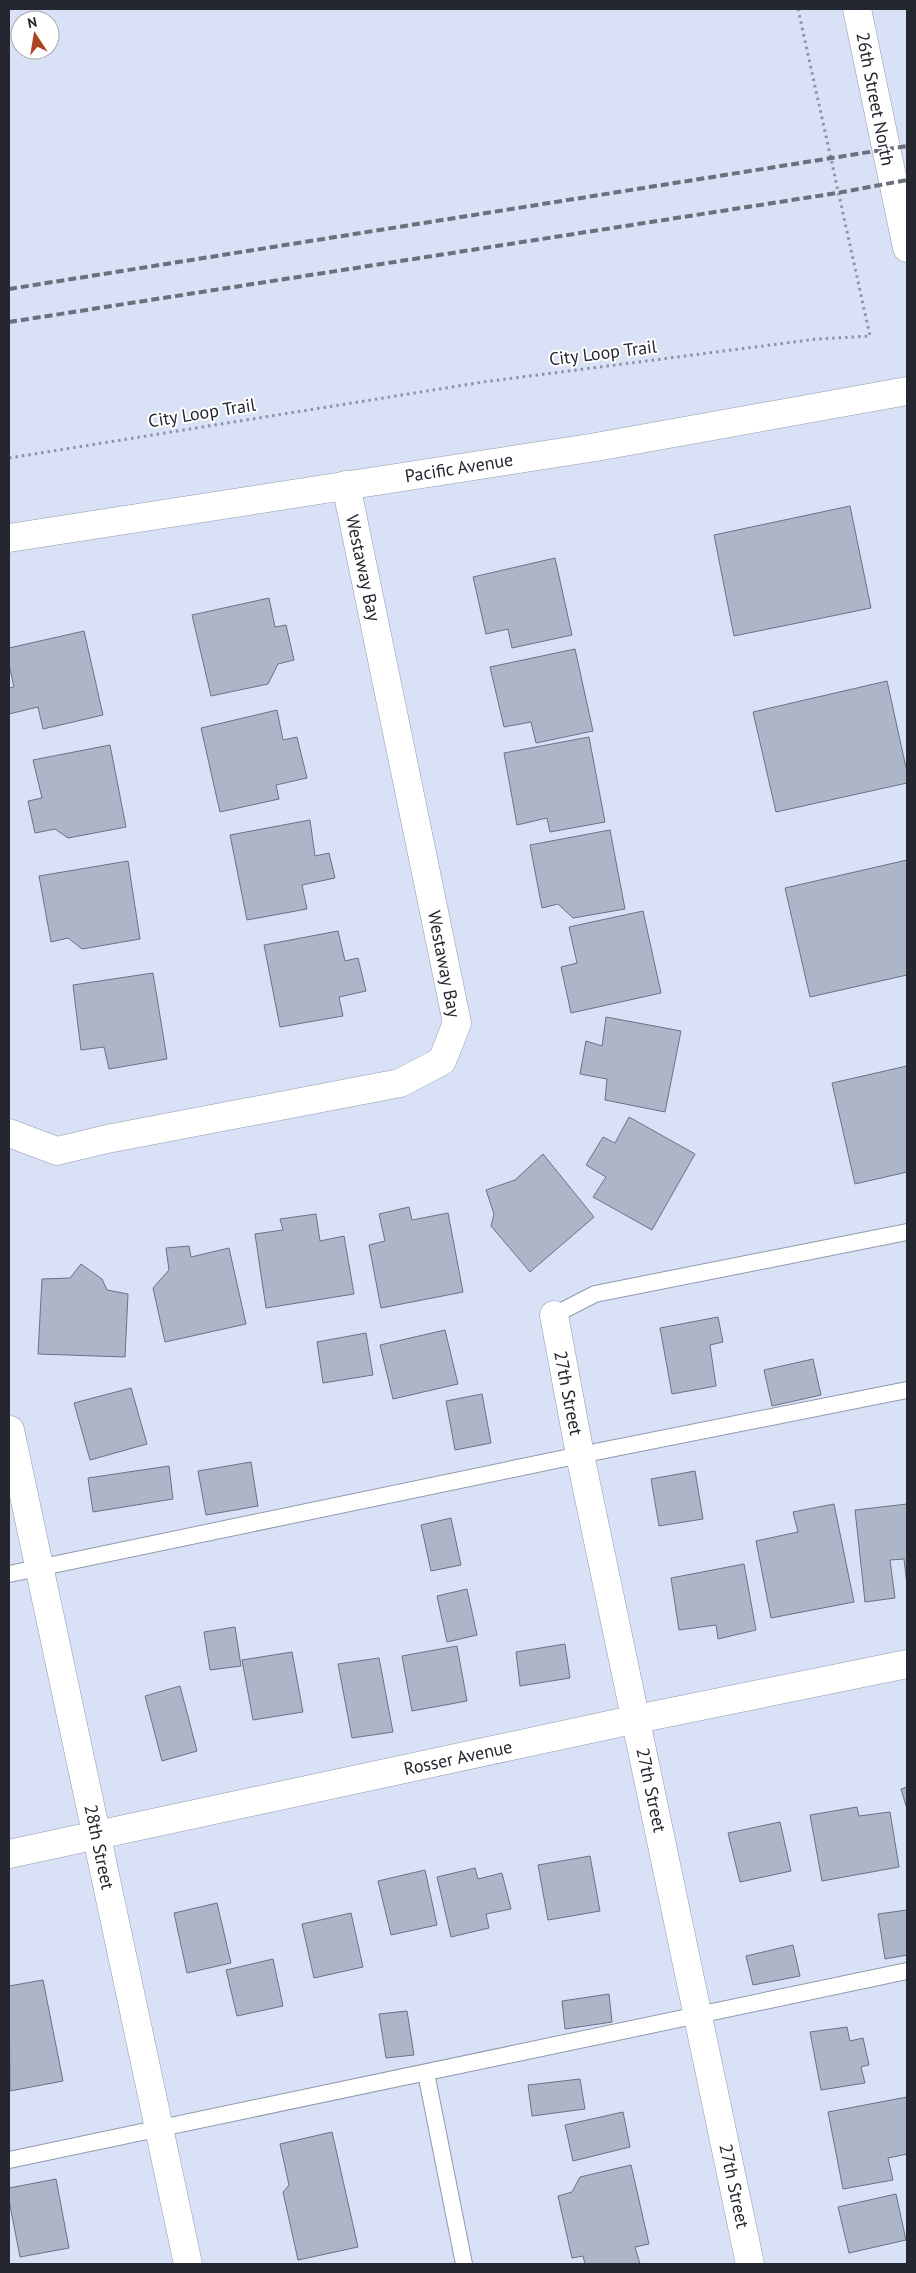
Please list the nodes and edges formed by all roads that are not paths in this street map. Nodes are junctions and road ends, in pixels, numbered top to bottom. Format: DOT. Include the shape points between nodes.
graph roads {
  1 [pos="856,9"];
  2 [pos="907,248"];
  3 [pos="907,390"];
  4 [pos="346,485"];
  5 [pos="9,538"];
  6 [pos="9,1132"];
  7 [pos="907,1232"];
  8 [pos="554,1315"];
  9 [pos="907,1390"];
  10 [pos="10,1430"];
  11 [pos="580,1455"];
  12 [pos="39,1568"];
  13 [pos="9,1574"];
  14 [pos="907,1664"];
  15 [pos="637,1719"];
  16 [pos="96,1836"];
  17 [pos="9,1854"];
  18 [pos="907,1971"];
  19 [pos="698,2015"];
  20 [pos="426,2073"];
  21 [pos="159,2130"];
  22 [pos="9,2160"];
  23 [pos="188,2264"];
  24 [pos="464,2264"];
  25 [pos="750,2264"];
  1 -- 2 [label="street, 26th Street North"];
  3 -- 4 [label="street, Pacific Avenue" via="596,448"];
  4 -- 5 [label="street, Pacific Avenue"];
  4 -- 6 [label="street, Westaway Bay" via="458,1023 442,1060 400,1083 57,1150"];
  7 -- 8 [label="lane" via="595,1294"];
  8 -- 11 [label="street, 27th Street"];
  9 -- 11 [label="lane"];
  10 -- 12 [label="street, 28th Street"];
  11 -- 12 [label="lane"];
  11 -- 15 [label="street, 27th Street"];
  12 -- 13 [label="lane"];
  12 -- 16 [label="street, 28th Street"];
  14 -- 15 [label="street, Rosser Avenue"];
  15 -- 16 [label="street, Rosser Avenue"];
  15 -- 19 [label="street, 27th Street"];
  16 -- 17 [label="street, Rosser Avenue"];
  16 -- 21 [label="street, 28th Street"];
  18 -- 19 [label="lane"];
  19 -- 20 [label="lane"];
  19 -- 25 [label="street, 27th Street"];
  20 -- 21 [label="lane"];
  20 -- 24 [label="lane"];
  21 -- 22 [label="lane"];
  21 -- 23 [label="street, 28th Street"];
}
